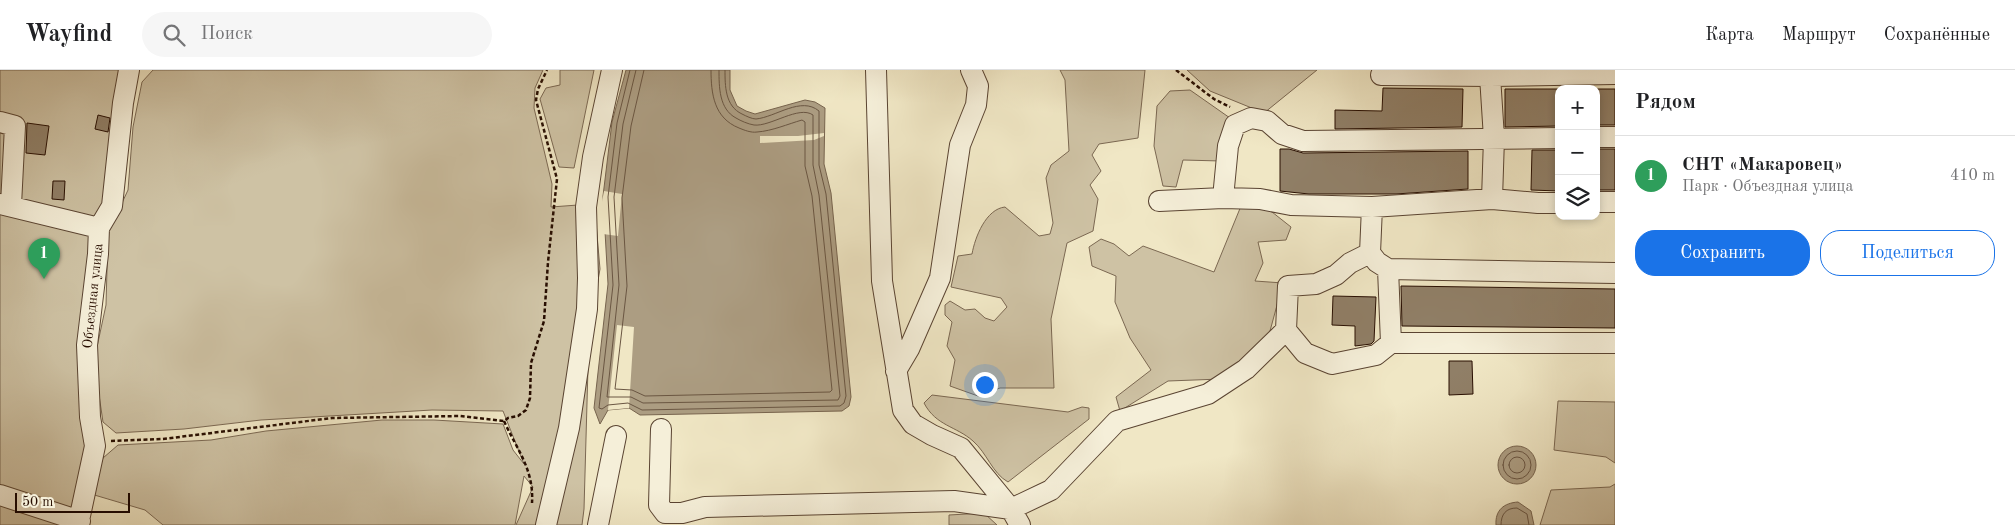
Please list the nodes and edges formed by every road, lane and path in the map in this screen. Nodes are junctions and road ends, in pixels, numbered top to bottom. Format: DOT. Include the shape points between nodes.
graph roads {
  1 [pos="129,70"];
  2 [pos="547,70"];
  3 [pos="612,70"];
  4 [pos="876,70"];
  5 [pos="971,70"];
  6 [pos="1176,70"];
  7 [pos="1615,74"];
  8 [pos="1381,75"];
  9 [pos="1490,76"];
  10 [pos="1252,118"];
  11 [pos="0,122"];
  12 [pos="1615,137"];
  13 [pos="1494,138"];
  14 [pos="1555,138"];
  15 [pos="1600,138"];
  16 [pos="1223,198"];
  17 [pos="1492,199"];
  18 [pos="1159,201"];
  19 [pos="1600,202"];
  20 [pos="1615,202"];
  21 [pos="1555,203"];
  22 [pos="6,205"];
  23 [pos="1372,206"];
  24 [pos="99,228"];
  25 [pos="1370,253"];
  26 [pos="1388,269"];
  27 [pos="1615,273"];
  28 [pos="1286,330"];
  29 [pos="1391,343"];
  30 [pos="1615,343"];
  31 [pos="896,371"];
  32 [pos="504,421"];
  33 [pos="661,429"];
  34 [pos="616,436"];
  35 [pos="96,446"];
  36 [pos="0,495"];
  37 [pos="531,511"];
  38 [pos="1015,517"];
  39 [pos="79,523"];
  40 [pos="546,525"];
  41 [pos="598,525"];
  1 -- 24 [label="street, Объездная улица" via="112,206"];
  2 -- 32 [label="path" via="536,100 557,179 544,321 531,363 530,398 526,410"];
  3 -- 40 [label="street" via="593,156 586,207 587,309 569,428"];
  4 -- 31 [label="street" via="882,281"];
  5 -- 31 [label="street" via="978,86 976,105 960,146 940,278"];
  6 -- 10 [label="path" via="1214,99"];
  7 -- 9 [label="street"];
  8 -- 9 [label="street"];
  9 -- 13 [label="street"];
  10 -- 13 [label="street" via="1267,120 1282,134 1303,141"];
  10 -- 16 [label="street" via="1234,125 1228,146"];
  11 -- 22 [label="street" via="15,126"];
  12 -- 15 [label="street"];
  13 -- 14 [label="street"];
  13 -- 17 [label="street"];
  16 -- 18 [label="street"];
  16 -- 23 [label="street" via="1260,199 1291,205"];
  17 -- 21 [label="street"];
  17 -- 23 [label="street"];
  19 -- 20 [label="street"];
  22 -- 24 [label="street"];
  23 -- 25 [label="street"];
  24 -- 35 [label="street, Объездная улица" via="87,345 90,417"];
  25 -- 26 [label="street" via="1376,262"];
  25 -- 28 [label="street" via="1316,284 1288,286"];
  26 -- 27 [label="street"];
  26 -- 29 [label="street"];
  28 -- 29 [label="street" via="1305,353 1332,364 1376,355"];
  28 -- 38 [label="street" via="1246,369 1208,394 1117,421 1051,490"];
  29 -- 30 [label="street"];
  31 -- 38 [label="street" via="902,410 913,424 961,448"];
  32 -- 35 [label="path" via="460,416 332,418 163,439 110,441"];
  32 -- 37 [label="path" via="531,476"];
  33 -- 38 [label="street" via="659,504 665,513 682,513 705,507 954,501"];
  34 -- 41 [label="street"];
  35 -- 39 [label="street, Объездная улица"];
  36 -- 39 [label="street"];
}
